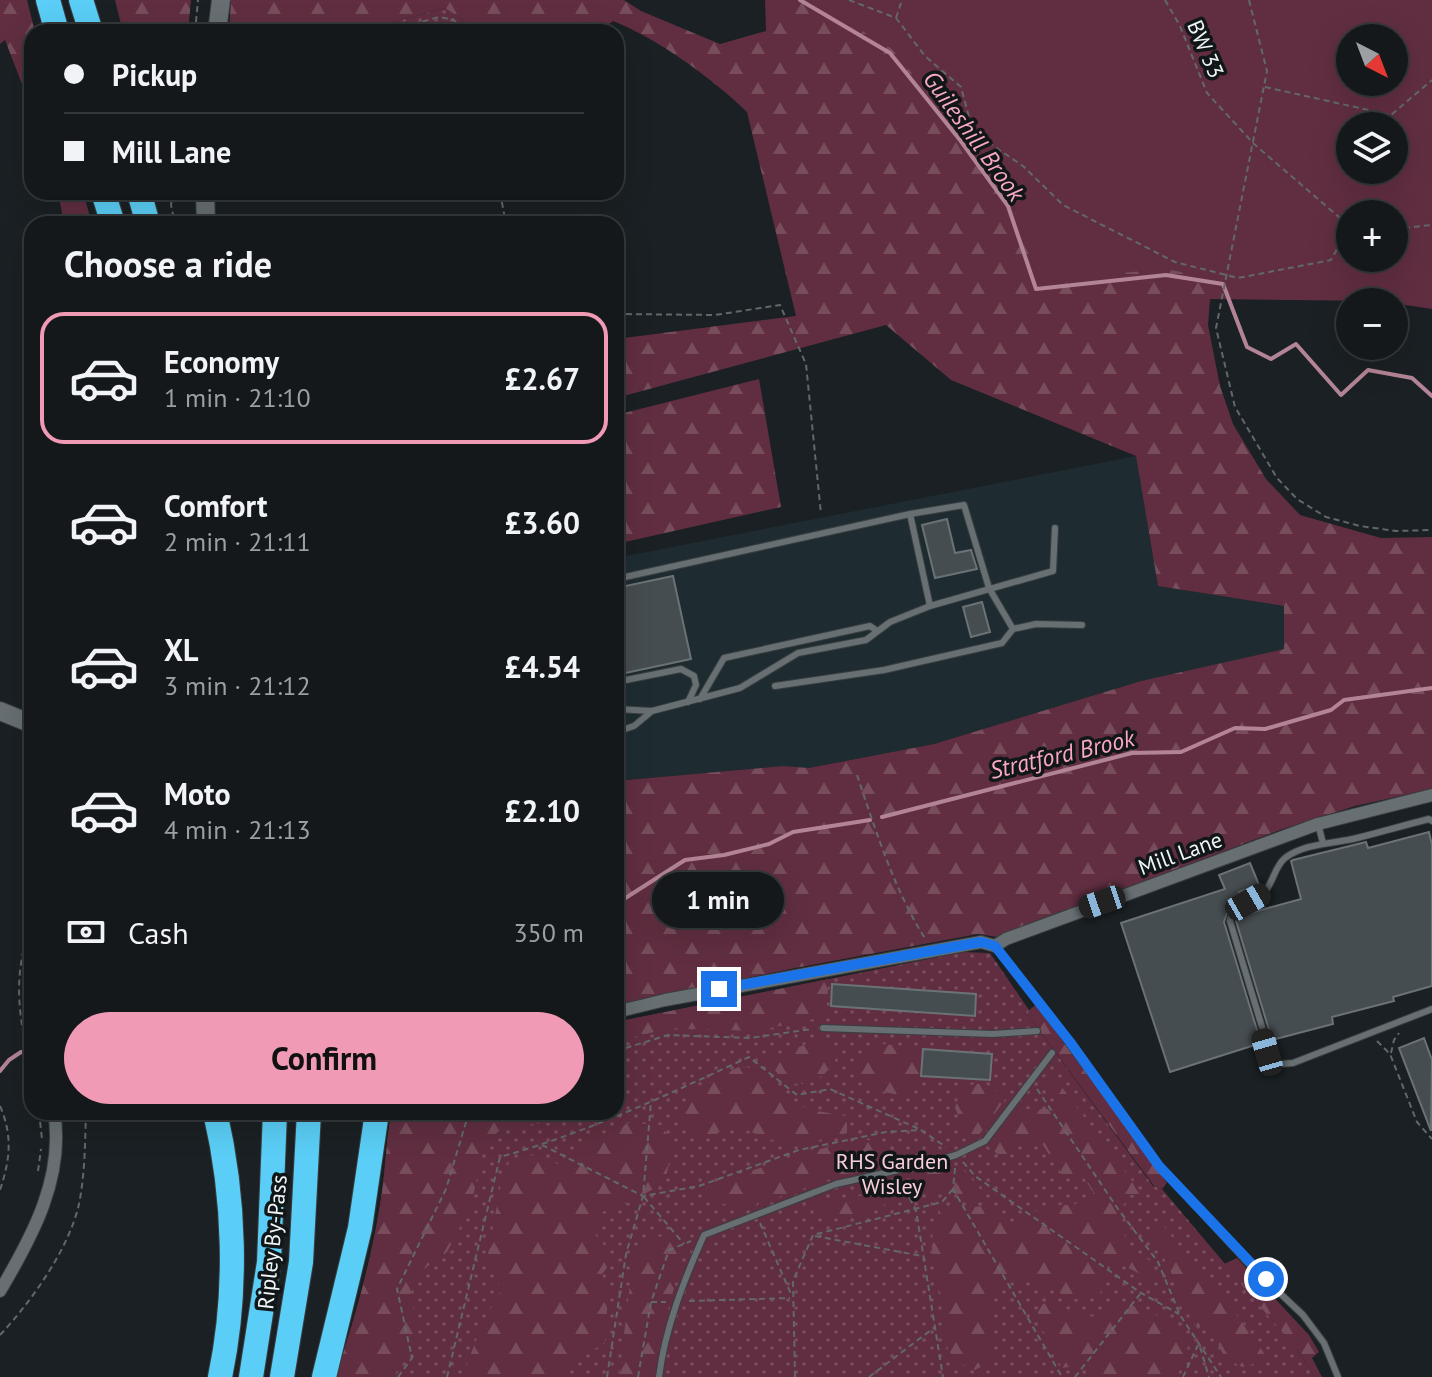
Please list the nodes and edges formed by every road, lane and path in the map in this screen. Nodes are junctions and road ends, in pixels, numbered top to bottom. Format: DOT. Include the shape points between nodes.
graph roads {
  1 [pos="48,0"];
  2 [pos="81,0"];
  3 [pos="198,0"];
  4 [pos="221,0"];
  5 [pos="849,0"];
  6 [pos="902,0"];
  7 [pos="1165,0"];
  8 [pos="1249,0"];
  9 [pos="896,18"];
  10 [pos="55,24"];
  11 [pos="88,24"];
  12 [pos="196,24"];
  13 [pos="218,24"];
  14 [pos="413,24"];
  15 [pos="457,24"];
  16 [pos="1432,80"];
  17 [pos="1263,87"];
  18 [pos="1254,144"];
  19 [pos="1336,214"];
  20 [pos="1432,225"];
  21 [pos="1408,228"];
  22 [pos="1336,251"];
  23 [pos="1225,279"];
  24 [pos="624,314"];
  25 [pos="821,514"];
  26 [pos="910,514"];
  27 [pos="1055,528"];
  28 [pos="1432,530"];
  29 [pos="624,577"];
  30 [pos="989,588"];
  31 [pos="930,606"];
  32 [pos="1082,625"];
  33 [pos="1013,629"];
  34 [pos="877,631"];
  35 [pos="624,680"];
  36 [pos="775,686"];
  37 [pos="700,699"];
  38 [pos="688,702"];
  39 [pos="624,709"];
  40 [pos="0,711"];
  41 [pos="652,711"];
  42 [pos="24,721"];
  43 [pos="624,729"];
  44 [pos="857,775"];
  45 [pos="1432,795"];
  46 [pos="1432,821"];
  47 [pos="1318,824"];
  48 [pos="1323,843"];
  49 [pos="995,946"];
  50 [pos="934,951"];
  51 [pos="24,954"];
  52 [pos="1432,1009"];
  53 [pos="624,1010"];
  54 [pos="823,1028"];
  55 [pos="1037,1031"];
  56 [pos="1366,1034"];
  57 [pos="24,1039"];
  58 [pos="624,1049"];
  59 [pos="1052,1053"];
  60 [pos="1030,1080"];
  61 [pos="651,1102"];
  62 [pos="0,1106"];
  63 [pos="624,1113"];
  64 [pos="40,1120"];
  65 [pos="55,1120"];
  66 [pos="86,1120"];
  67 [pos="216,1120"];
  68 [pos="275,1120"];
  69 [pos="309,1120"];
  70 [pos="376,1120"];
  71 [pos="467,1120"];
  72 [pos="605,1120"];
  73 [pos="921,1130"];
  74 [pos="1432,1139"];
  75 [pos="542,1145"];
  76 [pos="956,1155"];
  77 [pos="895,1171"];
  78 [pos="38,1172"];
  79 [pos="953,1189"];
  80 [pos="0,1190"];
  81 [pos="643,1196"];
  82 [pos="916,1210"];
  83 [pos="756,1215"];
  84 [pos="704,1235"];
  85 [pos="813,1235"];
  86 [pos="684,1244"];
  87 [pos="923,1256"];
  88 [pos="0,1291"];
  89 [pos="1141,1293"];
  90 [pos="792,1298"];
  91 [pos="683,1301"];
  92 [pos="651,1302"];
  93 [pos="667,1302"];
  94 [pos="1180,1315"];
  95 [pos="935,1327"];
  96 [pos="0,1335"];
  97 [pos="1199,1343"];
  98 [pos="220,1377"];
  99 [pos="251,1377"];
  100 [pos="282,1377"];
  101 [pos="324,1377"];
  102 [pos="398,1377"];
  103 [pos="447,1377"];
  104 [pos="607,1377"];
  105 [pos="638,1377"];
  106 [pos="659,1377"];
  107 [pos="795,1377"];
  108 [pos="869,1377"];
  109 [pos="943,1377"];
  110 [pos="1062,1377"];
  111 [pos="1075,1377"];
  112 [pos="1183,1377"];
  113 [pos="1209,1377"];
  114 [pos="1221,1377"];
  115 [pos="1338,1377"];
  1 -- 10 [label="highway"];
  2 -- 11 [label="highway"];
  3 -- 12 [label="path"];
  4 -- 13 [label="main road"];
  5 -- 9 [label="path"];
  6 -- 9 [label="path"];
  7 -- 18 [label="path, BW 33" via="1207,93"];
  8 -- 17 [label="path" via="1267,71"];
  9 -- 23 [label="path" via="925,56 961,87 973,132 1023,166 1063,205 1175,262"];
  14 -- 15 [label="path" via="439,17"];
  16 -- 17 [label="path" via="1391,115"];
  17 -- 18 [label="path"];
  18 -- 19 [label="path, BW 33"];
  18 -- 23 [label="path"];
  20 -- 21 [label="path"];
  22 -- 23 [label="path" via="1331,260"];
  23 -- 28 [label="path" via="1216,328 1235,407 1277,478 1326,517 1396,531"];
  24 -- 25 [label="path" via="715,315 780,305 806,364"];
  26 -- 29 [label="lane"];
  26 -- 30 [label="lane" via="964,505"];
  26 -- 31 [label="lane"];
  27 -- 30 [label="lane" via="1053,571"];
  30 -- 31 [label="lane"];
  30 -- 33 [label="lane"];
  31 -- 34 [label="lane"];
  32 -- 33 [label="lane"];
  33 -- 36 [label="lane" via="1002,643 884,670"];
  34 -- 37 [label="lane" via="866,640 798,653 740,688"];
  34 -- 37 [label="lane" via="870,626 724,658"];
  35 -- 38 [label="lane" via="681,669 694,676 696,685"];
  37 -- 38 [label="lane"];
  38 -- 41 [label="lane"];
  39 -- 41 [label="lane"];
  40 -- 42 [label="main road"];
  41 -- 43 [label="lane"];
  44 -- 50 [label="path" via="914,921"];
  45 -- 47 [label="street, Mill Lane"];
  46 -- 48 [label="lane"];
  47 -- 48 [label="lane"];
  47 -- 49 [label="street, Mill Lane" via="1078,910"];
  48 -- 56 [label="lane" via="1287,856 1263,894 1234,910 1230,921 1272,1060 1293,1063"];
  49 -- 50 [label="street, Mill Lane" via="981,942"];
  49 -- 115 [label="lane" via="1159,1166 1303,1315 1324,1343"];
  50 -- 53 [label="street, Mill Lane"];
  51 -- 57 [label="path" via="19,1017"];
  52 -- 56 [label="lane"];
  54 -- 55 [label="lane"];
  54 -- 58 [label="path" via="750,1038 668,1035"];
  56 -- 74 [label="path" via="1390,1054 1417,1122"];
  59 -- 60 [label="lane"];
  60 -- 76 [label="lane" via="985,1141"];
  60 -- 94 [label="path" via="1158,1262"];
  61 -- 63 [label="path"];
  61 -- 73 [label="path" via="749,1057 797,1095 830,1089"];
  61 -- 81 [label="path"];
  62 -- 80 [label="path" via="10,1152"];
  64 -- 78 [label="path"];
  65 -- 88 [label="street" via="51,1183 37,1224"];
  66 -- 96 [label="path" via="78,1207 53,1268"];
  67 -- 98 [label="highway" via="231,1249"];
  68 -- 99 [label="highway, Ripley By-Pass" via="269,1262"];
  69 -- 100 [label="highway, Ripley By-Pass" via="301,1262"];
  70 -- 101 [label="highway" via="360,1228"];
  71 -- 102 [label="path" via="446,1189 397,1289 412,1358"];
  72 -- 75 [label="path"];
  73 -- 76 [label="path"];
  73 -- 81 [label="path" via="799,1150 699,1186"];
  75 -- 81 [label="path"];
  75 -- 103 [label="path" via="500,1157"];
  76 -- 77 [label="lane"];
  76 -- 79 [label="path"];
  76 -- 89 [label="path" via="975,1176"];
  77 -- 82 [label="path"];
  77 -- 83 [label="lane" via="836,1184"];
  79 -- 82 [label="path" via="942,1202"];
  79 -- 110 [label="path"];
  81 -- 86 [label="path"];
  81 -- 104 [label="path" via="626,1254"];
  82 -- 85 [label="path"];
  82 -- 87 [label="path"];
  83 -- 84 [label="lane"];
  83 -- 90 [label="path"];
  84 -- 86 [label="path"];
  84 -- 106 [label="lane" via="683,1282"];
  85 -- 87 [label="path"];
  85 -- 90 [label="path" via="793,1281"];
  86 -- 92 [label="path" via="669,1250"];
  87 -- 95 [label="path"];
  89 -- 94 [label="path"];
  89 -- 111 [label="path"];
  90 -- 91 [label="path"];
  90 -- 107 [label="path"];
  92 -- 93 [label="path"];
  92 -- 105 [label="path"];
  94 -- 97 [label="path"];
  95 -- 108 [label="path"];
  95 -- 109 [label="path"];
  97 -- 112 [label="path"];
  97 -- 113 [label="path"];
  97 -- 114 [label="path"];
}
